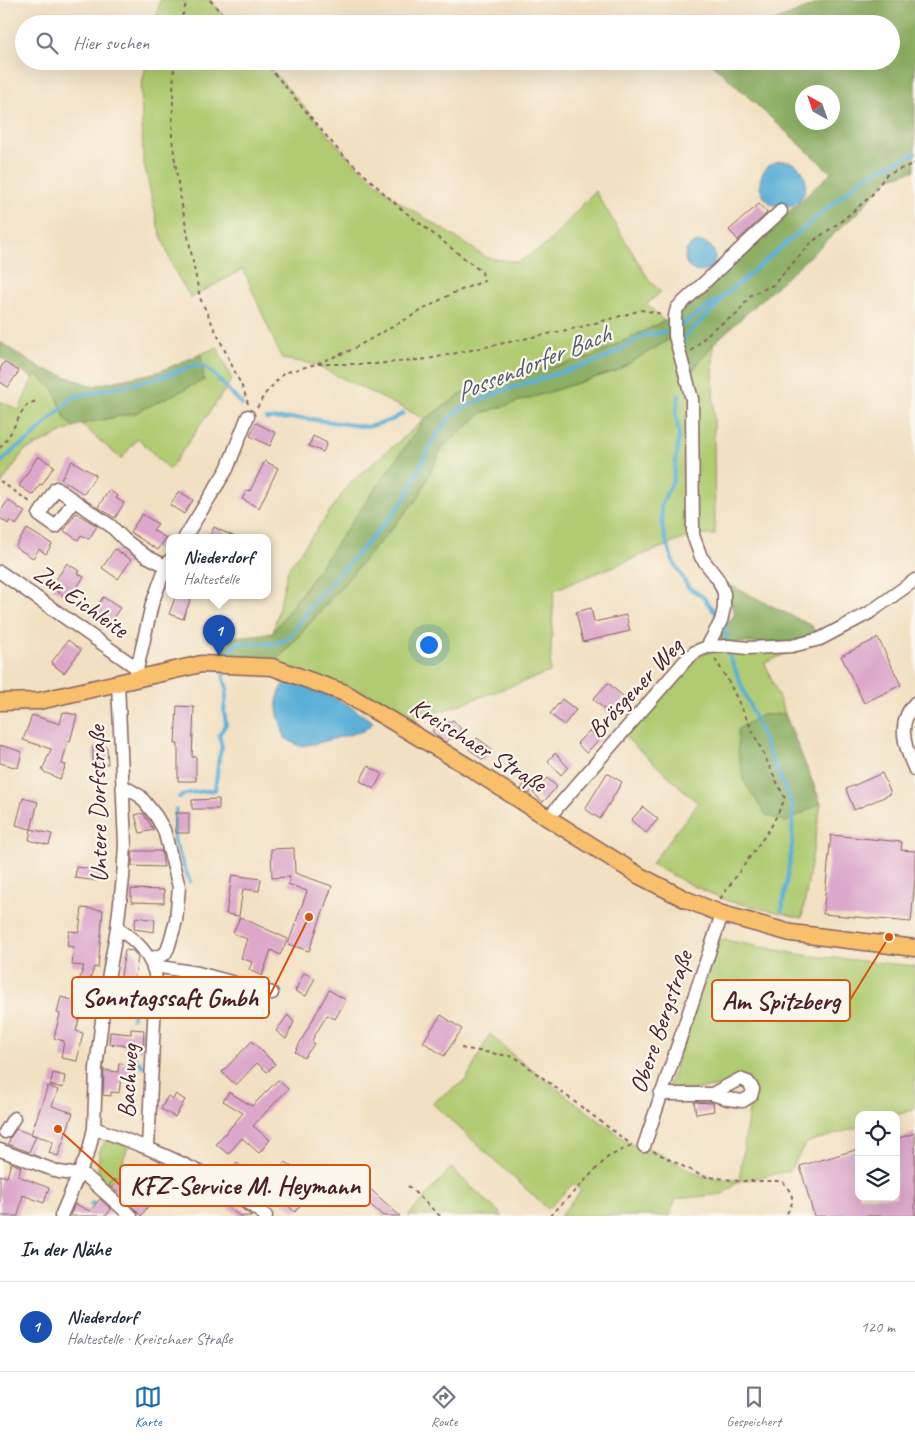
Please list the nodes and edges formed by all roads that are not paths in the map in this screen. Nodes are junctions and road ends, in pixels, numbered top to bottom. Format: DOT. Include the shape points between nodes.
graph roads {
  1 [pos="781,211"];
  2 [pos="248,416"];
  3 [pos="74,500"];
  4 [pos="188,534"];
  5 [pos="166,562"];
  6 [pos="166,568"];
  7 [pos="0,572"];
  8 [pos="915,580"];
  9 [pos="708,647"];
  10 [pos="136,674"];
  11 [pos="118,683"];
  12 [pos="0,702"];
  13 [pos="915,703"];
  14 [pos="915,770"];
  15 [pos="123,786"];
  16 [pos="548,818"];
  17 [pos="722,914"];
  18 [pos="117,928"];
  19 [pos="915,948"];
  20 [pos="151,962"];
  21 [pos="272,993"];
  22 [pos="660,1094"];
  23 [pos="712,1094"];
  24 [pos="14,1118"];
  25 [pos="94,1128"];
  26 [pos="3,1138"];
  27 [pos="638,1146"];
  28 [pos="148,1148"];
  29 [pos="0,1150"];
  30 [pos="79,1174"];
  31 [pos="61,1216"];
  32 [pos="131,1216"];
  33 [pos="266,1216"];
  1 -- 9 [label="street" via="677,308 675,316 675,336 692,399 693,535 701,557 724,593 721,621"];
  2 -- 4 [label="street" via="227,469"];
  3 -- 3 [label="street, Zur Eichleite" via="56,527 38,515 56,488"];
  3 -- 5 [label="street, Zur Eichleite" via="146,556"];
  6 -- 10 [label="street, Zur Eichleite" via="152,604"];
  7 -- 10 [label="street, Zur Eichleite"];
  8 -- 9 [label="street, Brösgener Weg" via="869,613 820,639 792,646"];
  9 -- 16 [label="street, Brösgener Weg" via="685,661"];
  10 -- 11 [label="main road, Kreischaer Straße"];
  10 -- 16 [label="main road, Kreischaer Straße" via="201,664 272,667 345,693"];
  11 -- 12 [label="main road, Kreischaer Straße" via="39,701"];
  11 -- 15 [label="street, Untere Dorfstraße"];
  13 -- 14 [label="street" via="903,727 904,741"];
  15 -- 18 [label="street, Untere Dorfstraße" via="125,844"];
  15 -- 20 [label="street" via="140,796 164,830 180,886 176,921 168,948 165,954"];
  16 -- 17 [label="main road, Kreischaer Straße" via="640,876"];
  17 -- 19 [label="main road, Kreischaer Straße" via="791,933"];
  17 -- 22 [label="street, Obere Bergstraße"];
  18 -- 20 [label="street" via="134,939"];
  18 -- 25 [label="street, Untere Dorfstraße" via="96,1066"];
  20 -- 21 [label="street"];
  20 -- 28 [label="street, Bachweg" via="156,980 156,1004"];
  22 -- 23 [label="street"];
  22 -- 27 [label="street, Obere Bergstraße"];
  24 -- 26 [label="street"];
  25 -- 28 [label="street"];
  25 -- 30 [label="street, Untere Dorfstraße"];
  28 -- 33 [label="street" via="232,1191"];
  29 -- 30 [label="street" via="59,1172"];
  30 -- 31 [label="street, Untere Dorfstraße"];
  30 -- 32 [label="street" via="86,1176"];
}
